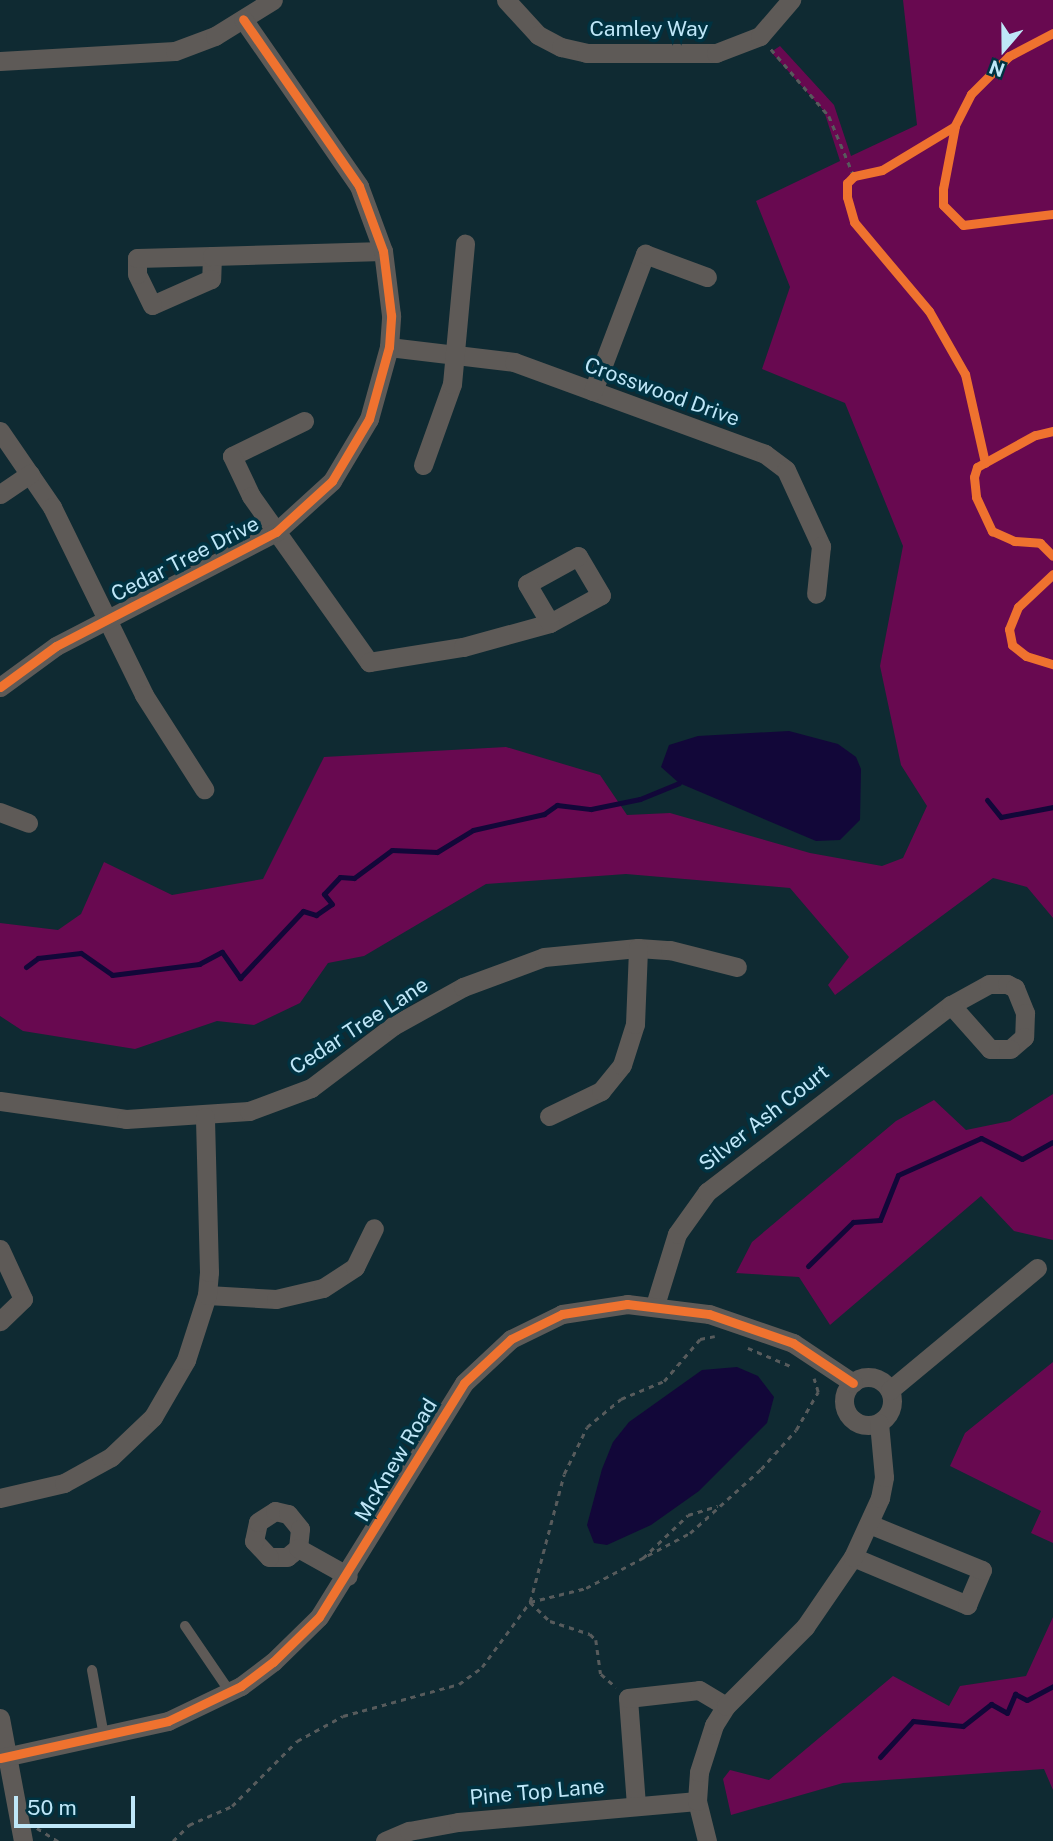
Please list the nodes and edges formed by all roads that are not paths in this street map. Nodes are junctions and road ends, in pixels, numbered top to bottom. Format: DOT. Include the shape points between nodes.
graph roads {
  1 [pos="272,0"];
  2 [pos="506,0"];
  3 [pos="791,0"];
  4 [pos="243,19"];
  5 [pos="0,61"];
  6 [pos="465,244"];
  7 [pos="383,251"];
  8 [pos="212,256"];
  9 [pos="707,277"];
  10 [pos="389,347"];
  11 [pos="456,352"];
  12 [pos="593,391"];
  13 [pos="304,421"];
  14 [pos="0,431"];
  15 [pos="423,466"];
  16 [pos="30,474"];
  17 [pos="0,494"];
  18 [pos="276,532"];
  19 [pos="816,594"];
  20 [pos="106,620"];
  21 [pos="550,623"];
  22 [pos="0,687"];
  23 [pos="204,789"];
  24 [pos="0,812"];
  25 [pos="27,823"];
  26 [pos="638,948"];
  27 [pos="737,967"];
  28 [pos="951,1005"];
  29 [pos="0,1101"];
  30 [pos="549,1116"];
  31 [pos="205,1117"];
  32 [pos="374,1228"];
  33 [pos="0,1249"];
  34 [pos="1037,1268"];
  35 [pos="207,1295"];
  36 [pos="655,1304"];
  37 [pos="0,1321"];
  38 [pos="853,1383"];
  39 [pos="890,1390"];
  40 [pos="879,1423"];
  41 [pos="0,1498"];
  42 [pos="869,1524"];
  43 [pos="298,1548"];
  44 [pos="853,1557"];
  45 [pos="348,1576"];
  46 [pos="185,1626"];
  47 [pos="92,1670"];
  48 [pos="230,1692"];
  49 [pos="726,1706"];
  50 [pos="0,1718"];
  51 [pos="104,1737"];
  52 [pos="4,1757"];
  53 [pos="697,1801"];
  54 [pos="636,1805"];
  55 [pos="434,1833"];
  56 [pos="21,1834"];
  57 [pos="385,1841"];
  58 [pos="707,1841"];
  1 -- 4 [label="street"];
  2 -- 3 [label="street, Camley Way" via="538,35 586,53 716,53 760,36"];
  4 -- 5 [label="street" via="175,51"];
  4 -- 7 [label="street, Cedar Tree Drive" via="359,186"];
  6 -- 11 [label="street"];
  7 -- 8 [label="street"];
  7 -- 10 [label="street, Cedar Tree Drive" via="391,315"];
  9 -- 12 [label="street" via="645,254"];
  10 -- 11 [label="street, Crosswood Drive"];
  10 -- 18 [label="street, Cedar Tree Drive" via="381,385 354,450 332,481"];
  11 -- 12 [label="street, Crosswood Drive" via="514,362"];
  11 -- 15 [label="street" via="452,384"];
  12 -- 19 [label="street, Crosswood Drive" via="776,460 786,470 821,546"];
  13 -- 18 [label="street" via="232,456 251,496"];
  14 -- 16 [label="street"];
  16 -- 17 [label="street"];
  16 -- 20 [label="street" via="52,507"];
  18 -- 20 [label="street, Cedar Tree Drive"];
  18 -- 21 [label="street" via="369,662 463,647"];
  20 -- 22 [label="street, Cedar Tree Drive" via="55,646"];
  20 -- 23 [label="street" via="144,695"];
  24 -- 25 [label="street"];
  26 -- 27 [label="street, Cedar Tree Lane" via="670,950"];
  26 -- 30 [label="street" via="635,1024 622,1065 601,1091"];
  26 -- 31 [label="street, Cedar Tree Lane" via="577,951 508,969 423,1007 311,1087 249,1111"];
  28 -- 36 [label="street, Silver Ash Court" via="707,1192 677,1234"];
  29 -- 31 [label="street, Cedar Tree Lane" via="99,1118"];
  31 -- 35 [label="street"];
  32 -- 35 [label="street" via="355,1266 323,1289 276,1299"];
  33 -- 37 [label="street" via="23,1300"];
  34 -- 39 [label="street"];
  35 -- 41 [label="street" via="186,1360 153,1417 134,1438 64,1483"];
  36 -- 38 [label="street, McKnew Road" via="709,1314 793,1343"];
  36 -- 45 [label="street, McKnew Road" via="562,1314 511,1339 487,1357 443,1411"];
  38 -- 39 [label="street" via="873,1378"];
  38 -- 40 [label="street" via="845,1402 850,1417 868,1425"];
  39 -- 40 [label="street" via="892,1406"];
  40 -- 42 [label="street" via="884,1477"];
  42 -- 44 [label="street"];
  42 -- 44 [label="street" via="982,1570 967,1605"];
  43 -- 45 [label="street"];
  44 -- 49 [label="street" via="805,1627"];
  45 -- 48 [label="street, McKnew Road" via="298,1641"];
  46 -- 48 [label="lane"];
  47 -- 51 [label="lane"];
  48 -- 51 [label="street, McKnew Road" via="168,1721"];
  49 -- 53 [label="street" via="706,1746"];
  49 -- 54 [label="street" via="699,1690 628,1698"];
  50 -- 52 [label="street"];
  51 -- 52 [label="street, McKnew Road"];
  52 -- 56 [label="street"];
  53 -- 54 [label="street, Pine Top Lane"];
  53 -- 58 [label="street"];
  54 -- 55 [label="street, Pine Top Lane"];
  55 -- 57 [label="street, Pine Top Lane"];
}
